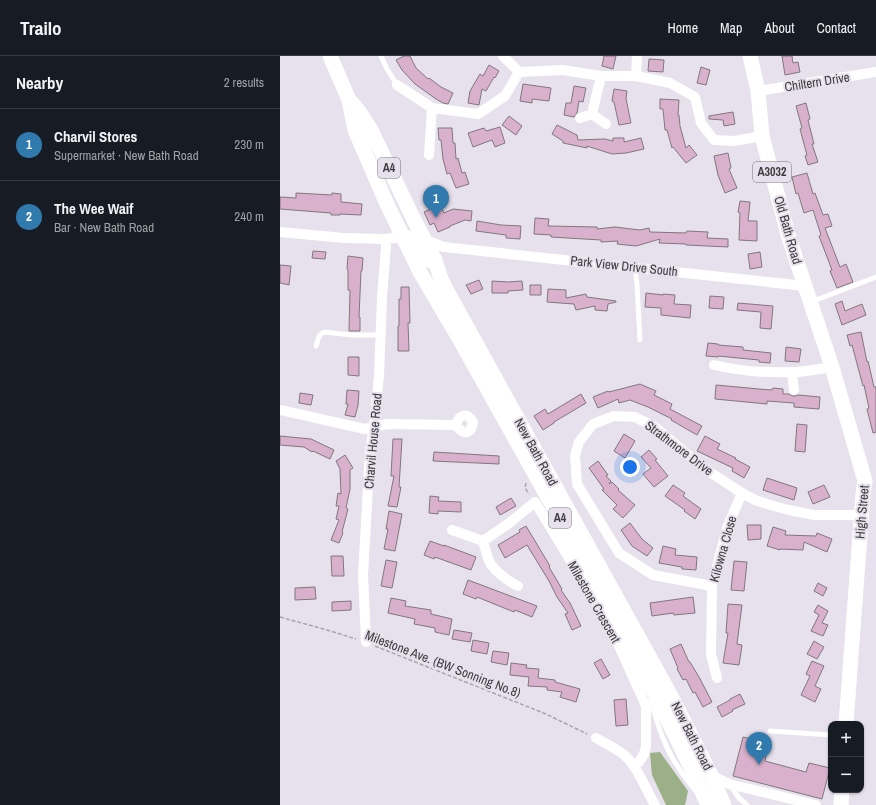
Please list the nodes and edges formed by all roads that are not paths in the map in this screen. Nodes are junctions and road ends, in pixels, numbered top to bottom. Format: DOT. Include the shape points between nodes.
graph roads {
  1 [pos="330,56"];
  2 [pos="381,56"];
  3 [pos="503,56"];
  4 [pos="637,56"];
  5 [pos="750,56"];
  6 [pos="519,72"];
  7 [pos="876,72"];
  8 [pos="601,76"];
  9 [pos="636,76"];
  10 [pos="397,85"];
  11 [pos="758,91"];
  12 [pos="349,100"];
  13 [pos="432,108"];
  14 [pos="592,114"];
  15 [pos="580,118"];
  16 [pos="606,124"];
  17 [pos="762,136"];
  18 [pos="429,155"];
  19 [pos="280,232"];
  20 [pos="402,237"];
  21 [pos="385,239"];
  22 [pos="423,239"];
  23 [pos="444,247"];
  24 [pos="435,260"];
  25 [pos="635,268"];
  26 [pos="876,277"];
  27 [pos="441,280"];
  28 [pos="804,286"];
  29 [pos="810,302"];
  30 [pos="381,336"];
  31 [pos="640,340"];
  32 [pos="316,346"];
  33 [pos="714,365"];
  34 [pos="832,367"];
  35 [pos="792,372"];
  36 [pos="794,390"];
  37 [pos="280,410"];
  38 [pos="456,425"];
  39 [pos="374,427"];
  40 [pos="870,481"];
  41 [pos="742,493"];
  42 [pos="861,515"];
  43 [pos="452,530"];
  44 [pos="483,541"];
  45 [pos="518,586"];
  46 [pos="712,586"];
  47 [pos="366,642"];
  48 [pos="718,678"];
  49 [pos="846,721"];
  50 [pos="770,731"];
  51 [pos="828,735"];
  52 [pos="596,738"];
  53 [pos="634,766"];
  54 [pos="711,775"];
  55 [pos="729,784"];
  56 [pos="842,793"];
  57 [pos="655,805"];
  58 [pos="708,805"];
  59 [pos="724,805"];
  60 [pos="747,805"];
  61 [pos="816,805"];
  62 [pos="841,805"];
  1 -- 12 [label="main road, New Bath Road / A4"];
  2 -- 10 [label="lane"];
  3 -- 6 [label="street"];
  4 -- 9 [label="street"];
  5 -- 11 [label="main road, Old Bath Road / A3032"];
  6 -- 8 [label="street" via="563,70"];
  6 -- 13 [label="street" via="505,96 478,114"];
  7 -- 11 [label="street, Chiltern Drive"];
  8 -- 9 [label="street"];
  8 -- 14 [label="street"];
  9 -- 17 [label="street" via="670,83 695,97 701,123 714,140 734,141"];
  10 -- 13 [label="street"];
  11 -- 17 [label="main road, Old Bath Road / A3032"];
  12 -- 20 [label="main road, New Bath Road / A4" via="358,137"];
  12 -- 22 [label="main road, New Bath Road / A4" via="371,130"];
  13 -- 18 [label="street"];
  14 -- 15 [label="street"];
  14 -- 16 [label="street"];
  17 -- 28 [label="main road, Old Bath Road / A3032"];
  19 -- 21 [label="street, Park View Drive South"];
  20 -- 21 [label="street, Park View Drive South"];
  20 -- 22 [label="street, Park View Drive South" via="407,235"];
  20 -- 27 [label="street" via="423,253"];
  20 -- 58 [label="main road, New Bath Road / A4" via="602,595 674,732"];
  21 -- 30 [label="street, Charvil House Road"];
  22 -- 23 [label="street, Park View Drive South"];
  22 -- 24 [label="main road, New Bath Road / A4"];
  23 -- 24 [label="street" via="438,252"];
  23 -- 25 [label="street, Park View Drive South"];
  24 -- 27 [label="main road, New Bath Road / A4"];
  25 -- 28 [label="street, Park View Drive South"];
  25 -- 31 [label="lane"];
  26 -- 29 [label="lane"];
  27 -- 54 [label="main road, New Bath Road / A4" via="672,698"];
  28 -- 29 [label="main road, High Street / A3032"];
  29 -- 34 [label="main road, High Street / A3032"];
  30 -- 32 [label="lane" via="324,332 318,338"];
  30 -- 39 [label="street, Charvil House Road"];
  33 -- 35 [label="street" via="731,374 755,371"];
  34 -- 35 [label="street"];
  34 -- 40 [label="main road, High Street / A3032"];
  35 -- 36 [label="street"];
  37 -- 39 [label="street" via="365,429"];
  38 -- 39 [label="street" via="387,424"];
  39 -- 47 [label="street, Charvil House Road" via="370,451 363,575"];
  40 -- 42 [label="main road, High Street / A3032" via="863,494"];
  41 -- 42 [label="street, Strathmore Drive" via="789,510 814,514"];
  41 -- 46 [label="street, Kilowna Close" via="728,528"];
  41 -- 46 [label="street, Strathmore Drive" via="705,469 656,427 635,417 614,416 593,424 579,442 576,456 577,484 619,553 653,575"];
  42 -- 49 [label="main road, High Street / A3032"];
  43 -- 44 [label="street"];
  44 -- 45 [label="street" via="490,563 501,575"];
  44 -- 53 [label="street, Milestone Crescent" via="535,502 610,626 646,706 646,746 644,754"];
  46 -- 48 [label="street, Kilowna Close" via="711,654"];
  50 -- 51 [label="lane"];
  52 -- 53 [label="street" via="624,755"];
  53 -- 57 [label="street"];
  54 -- 55 [label="street"];
  54 -- 59 [label="main road, New Bath Road / A4"];
  55 -- 60 [label="lane"];
  55 -- 61 [label="street"];
  56 -- 62 [label="main road"];
}
